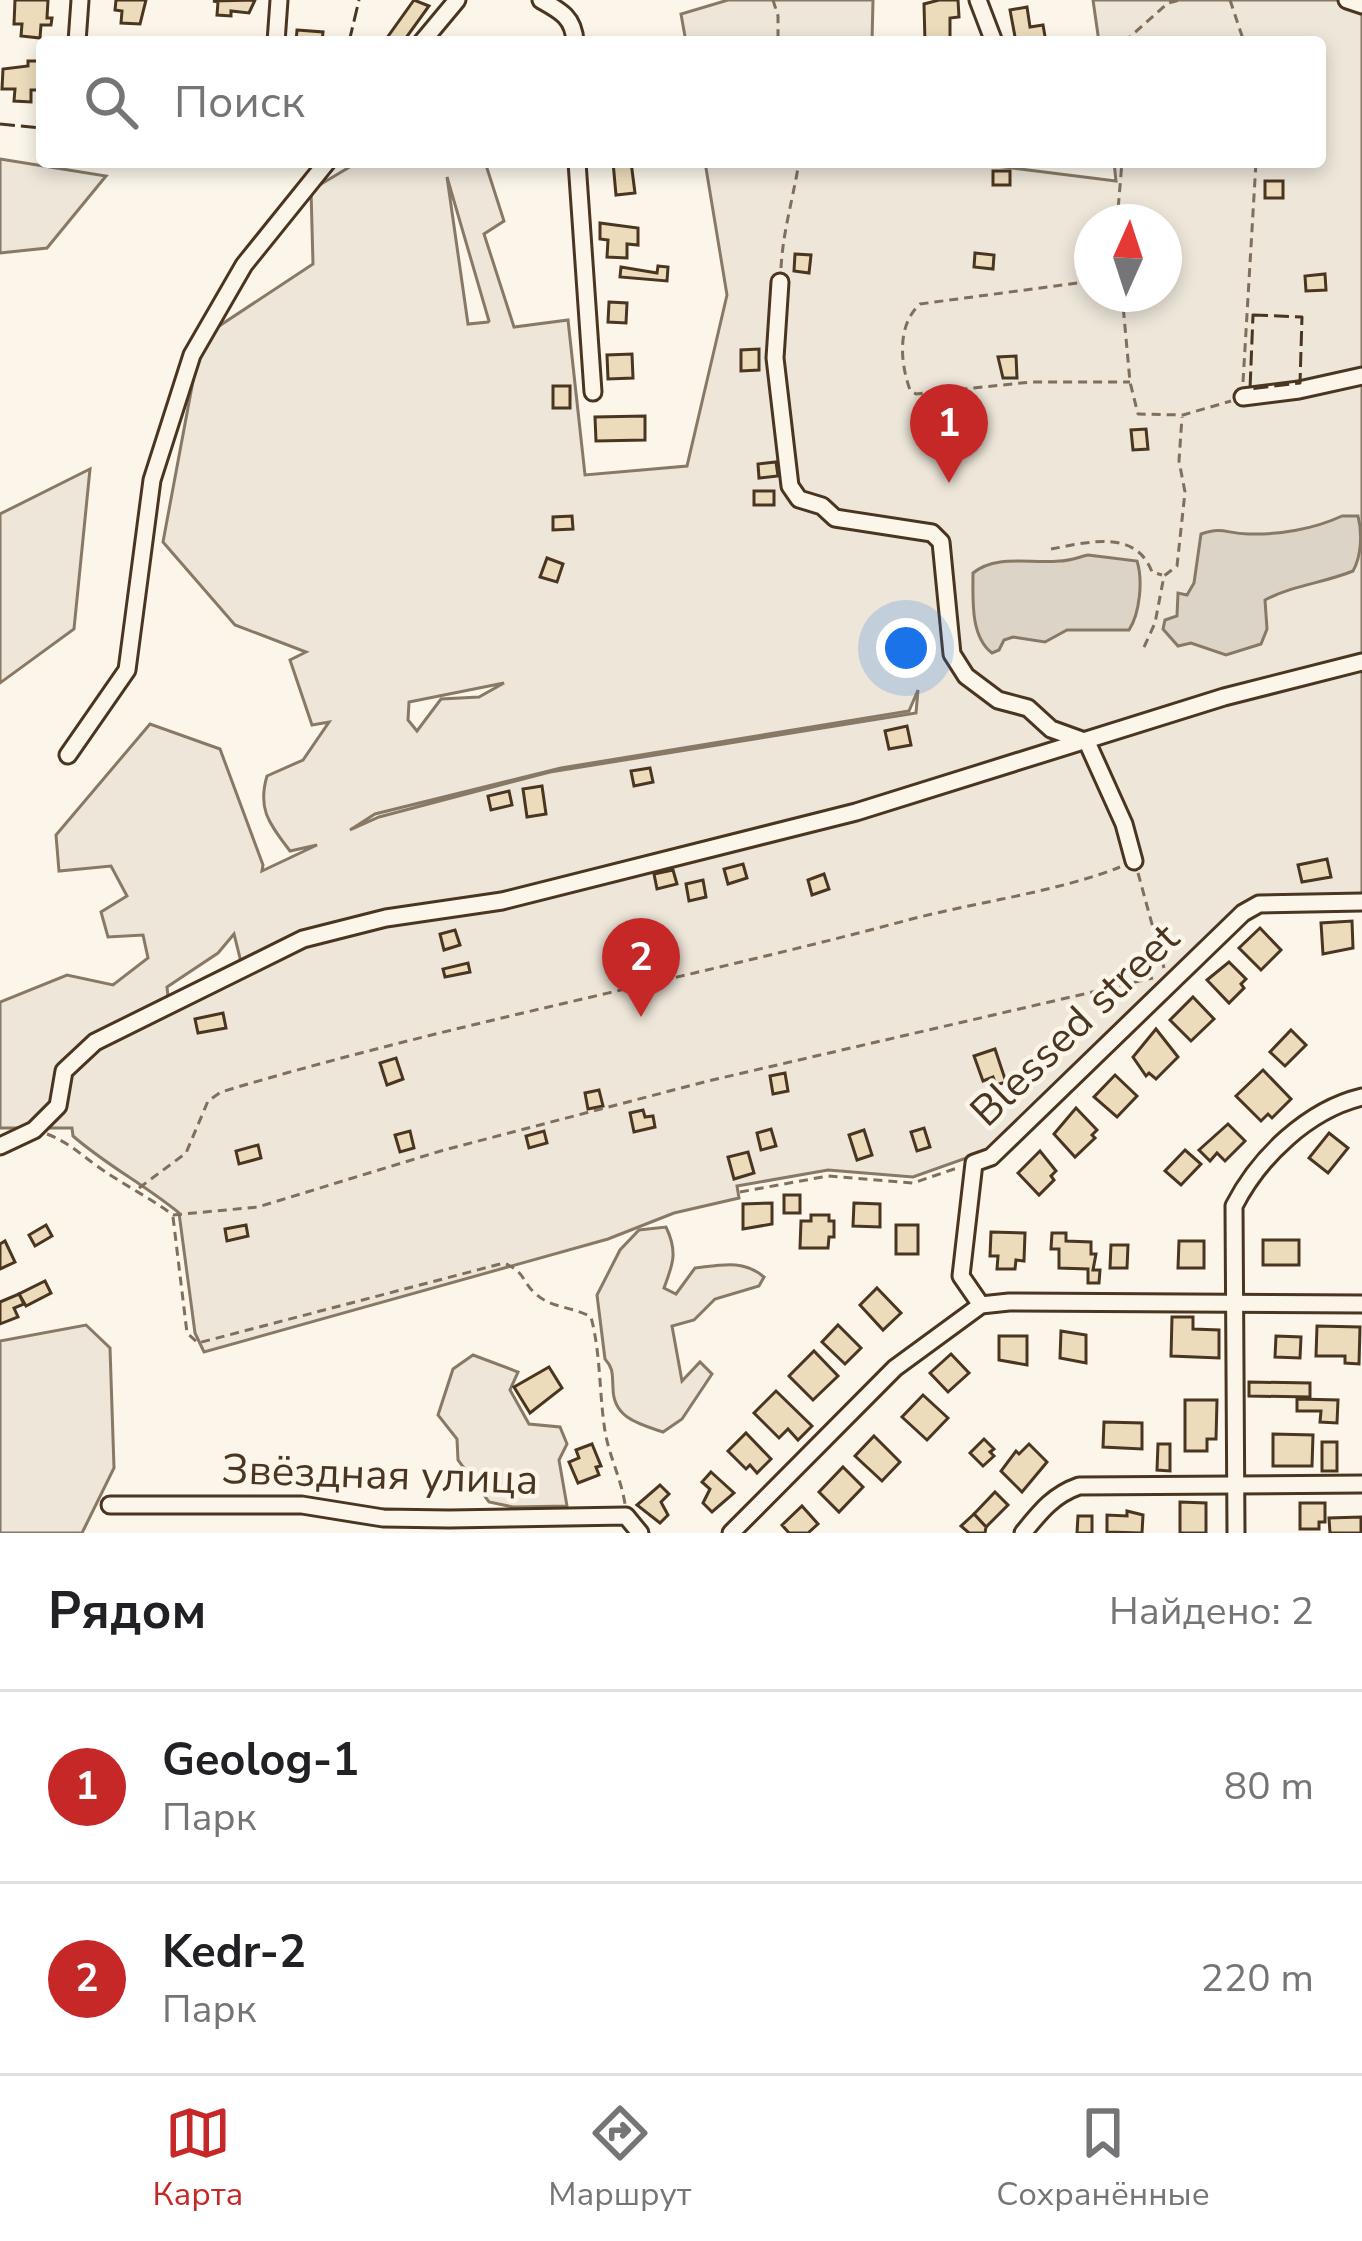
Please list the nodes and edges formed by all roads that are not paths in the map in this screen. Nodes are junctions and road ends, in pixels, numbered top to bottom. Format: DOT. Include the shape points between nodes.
graph roads {
  1 [pos="80,0"];
  2 [pos="279,0"];
  3 [pos="457,0"];
  4 [pos="541,0"];
  5 [pos="978,0"];
  6 [pos="1347,0"];
  7 [pos="1362,5"];
  8 [pos="77,36"];
  9 [pos="276,36"];
  10 [pos="427,36"];
  11 [pos="575,36"];
  12 [pos="992,36"];
  13 [pos="321,168"];
  14 [pos="577,168"];
  15 [pos="780,282"];
  16 [pos="1362,376"];
  17 [pos="593,392"];
  18 [pos="1243,397"];
  19 [pos="1362,662"];
  20 [pos="1088,742"];
  21 [pos="68,755"];
  22 [pos="1134,861"];
  23 [pos="1362,902"];
  24 [pos="1362,1097"];
  25 [pos="0,1146"];
  26 [pos="1235,1303"];
  27 [pos="1362,1304"];
  28 [pos="981,1305"];
  29 [pos="1236,1484"];
  30 [pos="1362,1484"];
  31 [pos="110,1505"];
  32 [pos="640,1533"];
  33 [pos="731,1533"];
  34 [pos="1022,1533"];
  35 [pos="1236,1533"];
  1 -- 8 [label="street"];
  2 -- 9 [label="street"];
  3 -- 10 [label="street"];
  4 -- 11 [label="street" via="574,25"];
  5 -- 12 [label="street"];
  6 -- 7 [label="street"];
  13 -- 21 [label="street" via="244,265 192,355 152,480 127,670"];
  14 -- 17 [label="street"];
  15 -- 20 [label="street" via="776,358 790,486 835,518 932,533 941,542 952,654 965,676"];
  16 -- 18 [label="street"];
  19 -- 20 [label="street"];
  20 -- 22 [label="street"];
  20 -- 25 [label="street" via="856,812 502,902 303,939 95,1042 64,1071 58,1106 34,1130"];
  23 -- 28 [label="street, Blessed street" via="1259,904 1243,913 991,1157 974,1163 961,1276"];
  24 -- 26 [label="street" via="1313,1117 1245,1185 1234,1206"];
  26 -- 27 [label="street"];
  26 -- 28 [label="street"];
  26 -- 29 [label="street"];
  28 -- 33 [label="street" via="896,1368"];
  29 -- 30 [label="street"];
  29 -- 34 [label="street" via="1079,1486 1046,1505"];
  29 -- 35 [label="street"];
  31 -- 32 [label="street, Звёздная улица" via="302,1505 449,1520 626,1516"];
}
